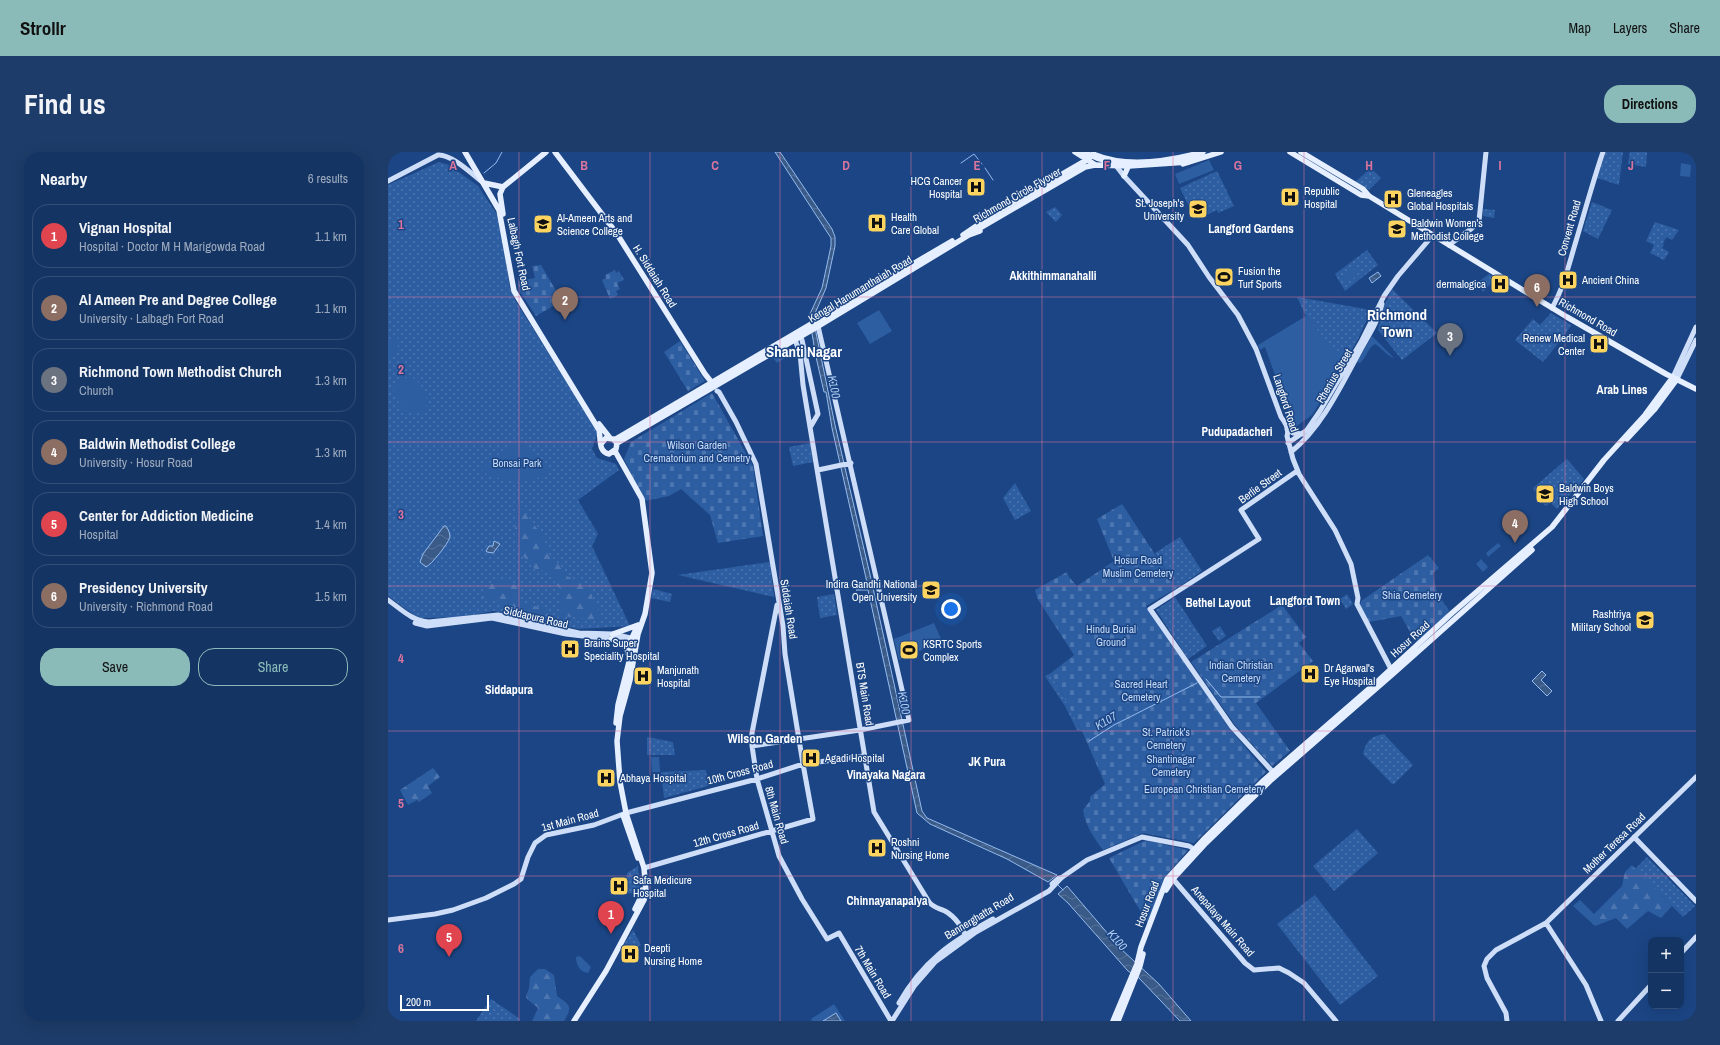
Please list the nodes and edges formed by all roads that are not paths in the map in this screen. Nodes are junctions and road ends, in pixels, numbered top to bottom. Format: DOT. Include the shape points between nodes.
graph roads {
  1 [pos="465,152"];
  2 [pos="546,152"];
  3 [pos="555,152"];
  4 [pos="1075,152"];
  5 [pos="1084,152"];
  6 [pos="1203,152"];
  7 [pos="1210,152"];
  8 [pos="1216,152"];
  9 [pos="1221,152"];
  10 [pos="1290,152"];
  11 [pos="1295,152"];
  12 [pos="1302,152"];
  13 [pos="1486,152"];
  14 [pos="1603,152"];
  15 [pos="1093,154"];
  16 [pos="1086,160"];
  17 [pos="1109,160"];
  18 [pos="1094,164"];
  19 [pos="1116,167"];
  20 [pos="1128,167"];
  21 [pos="1124,176"];
  22 [pos="388,181"];
  23 [pos="484,183"];
  24 [pos="503,187"];
  25 [pos="1369,196"];
  26 [pos="970,233"];
  27 [pos="1434,236"];
  28 [pos="1451,246"];
  29 [pos="1552,308"];
  30 [pos="814,326"];
  31 [pos="1696,327"];
  32 [pos="797,335"];
  33 [pos="1696,340"];
  34 [pos="1666,374"];
  35 [pos="1675,378"];
  36 [pos="1668,385"];
  37 [pos="714,387"];
  38 [pos="1696,388"];
  39 [pos="1282,418"];
  40 [pos="811,426"];
  41 [pos="1287,429"];
  42 [pos="1287,436"];
  43 [pos="1304,436"];
  44 [pos="614,440"];
  45 [pos="1288,443"];
  46 [pos="601,444"];
  47 [pos="614,452"];
  48 [pos="1291,452"];
  49 [pos="846,464"];
  50 [pos="818,470"];
  51 [pos="1297,471"];
  52 [pos="388,600"];
  53 [pos="777,600"];
  54 [pos="388,604"];
  55 [pos="638,625"];
  56 [pos="613,637"];
  57 [pos="634,641"];
  58 [pos="629,662"];
  59 [pos="1393,671"];
  60 [pos="860,730"];
  61 [pos="799,739"];
  62 [pos="752,746"];
  63 [pos="864,756"];
  64 [pos="803,764"];
  65 [pos="1273,772"];
  66 [pos="1696,777"];
  67 [pos="756,779"];
  68 [pos="624,813"];
  69 [pos="813,819"];
  70 [pos="772,831"];
  71 [pos="1634,837"];
  72 [pos="1196,851"];
  73 [pos="644,868"];
  74 [pos="1173,879"];
  75 [pos="1696,901"];
  76 [pos="388,920"];
  77 [pos="1546,923"];
  78 [pos="839,933"];
  79 [pos="966,936"];
  80 [pos="1696,937"];
  81 [pos="1684,950"];
  82 [pos="1648,988"];
  83 [pos="890,1020"];
  84 [pos="570,1021"];
  85 [pos="574,1021"];
  86 [pos="1113,1021"];
  87 [pos="1118,1021"];
  88 [pos="1336,1021"];
  89 [pos="1507,1021"];
  90 [pos="1601,1021"];
  91 [pos="1618,1021"];
  1 -- 23 [label="main road, Lalbagh Fort Road"];
  2 -- 24 [label="main road"];
  3 -- 37 [label="main road, H. Siddaiah Road" via="617,234"];
  4 -- 16 [label="main road"];
  5 -- 17 [label="main road, Richmond Circle Flyover, bridge"];
  6 -- 17 [label="main road" via="1174,160"];
  7 -- 17 [label="main road, Richmond Circle Flyover, bridge" via="1179,161 1119,163"];
  8 -- 26 [label="main road, Richmond Circle Flyover, bridge" via="1179,164 1101,164 1085,167"];
  9 -- 20 [label="main road" via="1180,165"];
  10 -- 25 [label="main road, Richmond Road" via="1358,193"];
  11 -- 25 [label="main road"];
  12 -- 25 [label="main road, Richmond Road" via="1363,189"];
  13 -- 28 [label="street" via="1479,221"];
  14 -- 29 [label="street, Convent Road" via="1569,265"];
  15 -- 16 [label="main road, Kengal Hanumanthaiah Road"];
  15 -- 17 [label="main road"];
  15 -- 18 [label="main road"];
  16 -- 18 [label="main road"];
  16 -- 26 [label="main road, Kengal Hanumanthaiah Road" via="998,212"];
  17 -- 19 [label="street, Langford Road"];
  17 -- 26 [label="main road, Richmond Circle Flyover, bridge" via="1081,166"];
  18 -- 19 [label="main road"];
  18 -- 26 [label="main road, Kengal Hanumanthaiah Road" via="973,235"];
  19 -- 20 [label="main road"];
  19 -- 21 [label="street, Langford Road"];
  20 -- 21 [label="main road"];
  21 -- 39 [label="street, Langford Road" via="1188,245 1238,315 1256,349"];
  22 -- 23 [label="street" via="442,155"];
  23 -- 24 [label="main road"];
  23 -- 46 [label="main road, Lalbagh Fort Road" via="499,210 514,291 599,430"];
  24 -- 44 [label="main road, Lalbagh Fort Road" via="500,194 519,292 597,422"];
  25 -- 27 [label="main road, Richmond Road"];
  26 -- 30 [label="main road, Kengal Hanumanthaiah Road"];
  27 -- 28 [label="main road, Richmond Road"];
  27 -- 43 [label="street, Rhenius Street" via="1398,276 1382,301 1373,329 1342,384 1315,426"];
  28 -- 29 [label="main road, Richmond Road"];
  29 -- 34 [label="main road, Richmond Road"];
  30 -- 32 [label="main road, Kengal Hanumanthaiah Road"];
  30 -- 49 [label="street"];
  31 -- 35 [label="street"];
  32 -- 37 [label="main road, Kengal Hanumanthaiah Road"];
  32 -- 40 [label="street, BTS Main Road"];
  32 -- 40 [label="street, BTS Main Road" via="818,414"];
  33 -- 35 [label="street"];
  34 -- 35 [label="main road, Richmond Road"];
  34 -- 36 [label="main road"];
  35 -- 36 [label="main road, Hosur Road"];
  35 -- 38 [label="main road, Richmond Road"];
  35 -- 59 [label="main road, Hosur Road" via="1654,410 1606,462 1554,529"];
  36 -- 59 [label="main road, Hosur Road" via="1604,460 1552,527"];
  37 -- 44 [label="main road, Kengal Hanumanthaiah Road"];
  37 -- 53 [label="street, Siddaiah Road" via="738,426 756,464"];
  39 -- 41 [label="street, Langford Road"];
  39 -- 42 [label="street"];
  40 -- 50 [label="street, BTS Main Road"];
  41 -- 42 [label="street, Langford Road"];
  41 -- 43 [label="street"];
  42 -- 45 [label="street, Langford Road"];
  43 -- 45 [label="street, Rhenius Street"];
  43 -- 48 [label="street, Rhenius Street"];
  44 -- 46 [label="main road, Kengal Hanumanthaiah Road" via="606,438"];
  44 -- 47 [label="main road"];
  45 -- 48 [label="street, Langford Road"];
  46 -- 47 [label="main road" via="603,452"];
  47 -- 55 [label="main road" via="636,496 641,512 649,575"];
  47 -- 57 [label="main road" via="642,499 652,576 645,614"];
  48 -- 51 [label="street, Langford Road"];
  49 -- 50 [label="street"];
  49 -- 60 [label="street" via="862,514 910,720"];
  50 -- 60 [label="street, BTS Main Road"];
  51 -- 59 [label="street, Langford Road" via="1341,541 1352,564 1357,604"];
  51 -- 65 [label="street, Berlie Street" via="1241,510 1258,539 1150,609 1232,727"];
  52 -- 56 [label="street, Siddapura Road" via="420,621 498,615 579,633"];
  53 -- 61 [label="street, Siddaiah Road"];
  53 -- 62 [label="street, 8th Main Road" via="752,733"];
  54 -- 56 [label="street, Siddapura Road" via="424,626 492,618 566,634"];
  55 -- 56 [label="main road"];
  55 -- 57 [label="main road"];
  56 -- 57 [label="street"];
  56 -- 58 [label="main road" via="627,648"];
  57 -- 58 [label="main road"];
  57 -- 68 [label="main road" via="618,734"];
  58 -- 68 [label="main road" via="614,733 615,767"];
  59 -- 65 [label="main road, Hosur Road"];
  59 -- 72 [label="main road, Hosur Road"];
  60 -- 61 [label="street"];
  60 -- 63 [label="street, BTS Main Road"];
  61 -- 62 [label="street"];
  61 -- 64 [label="street, Siddaiah Road"];
  62 -- 67 [label="street, 8th Main Road"];
  63 -- 64 [label="street, 10th Cross Road"];
  63 -- 79 [label="street, BTS Main Road" via="874,812 929,902 956,920"];
  64 -- 67 [label="street, 10th Cross Road"];
  64 -- 69 [label="street, Siddaiah Road"];
  65 -- 72 [label="main road, Hosur Road" via="1233,809"];
  66 -- 71 [label="street, Mother Teresa Road"];
  67 -- 68 [label="street, 10th Cross Road"];
  67 -- 70 [label="street, 8th Main Road"];
  68 -- 73 [label="main road"];
  68 -- 76 [label="street, 1st Main Road" via="597,824 543,837 535,843 521,879 486,898 453,910"];
  68 -- 84 [label="main road" via="640,866 642,895 603,969"];
  69 -- 70 [label="street, 12th Cross Road"];
  70 -- 73 [label="street, 12th Cross Road"];
  70 -- 78 [label="street, 8th Main Road" via="780,858 827,939"];
  71 -- 75 [label="street"];
  71 -- 77 [label="street, Mother Teresa Road"];
  72 -- 74 [label="main road, Hosur Road"];
  72 -- 79 [label="street, Bannerghatta Road, bridge" via="1189,846 1142,837 1087,860 1051,885"];
  72 -- 86 [label="main road, Hosur Road" via="1167,879"];
  73 -- 85 [label="main road" via="644,900 606,971"];
  74 -- 87 [label="main road, Hosur Road" via="1161,902"];
  74 -- 88 [label="street, Anepalaya Main Road" via="1245,963 1254,970 1279,968 1289,973 1304,983"];
  77 -- 89 [label="street" via="1496,950 1484,966 1487,978 1506,1013"];
  77 -- 90 [label="street" via="1586,985"];
  78 -- 83 [label="street, 7th Main Road"];
  79 -- 83 [label="street, Bannerghatta Road" via="931,966"];
  79 -- 83 [label="street, Bannerghatta Road" via="923,967"];
  80 -- 81 [label="street"];
  82 -- 91 [label="street"];
}
